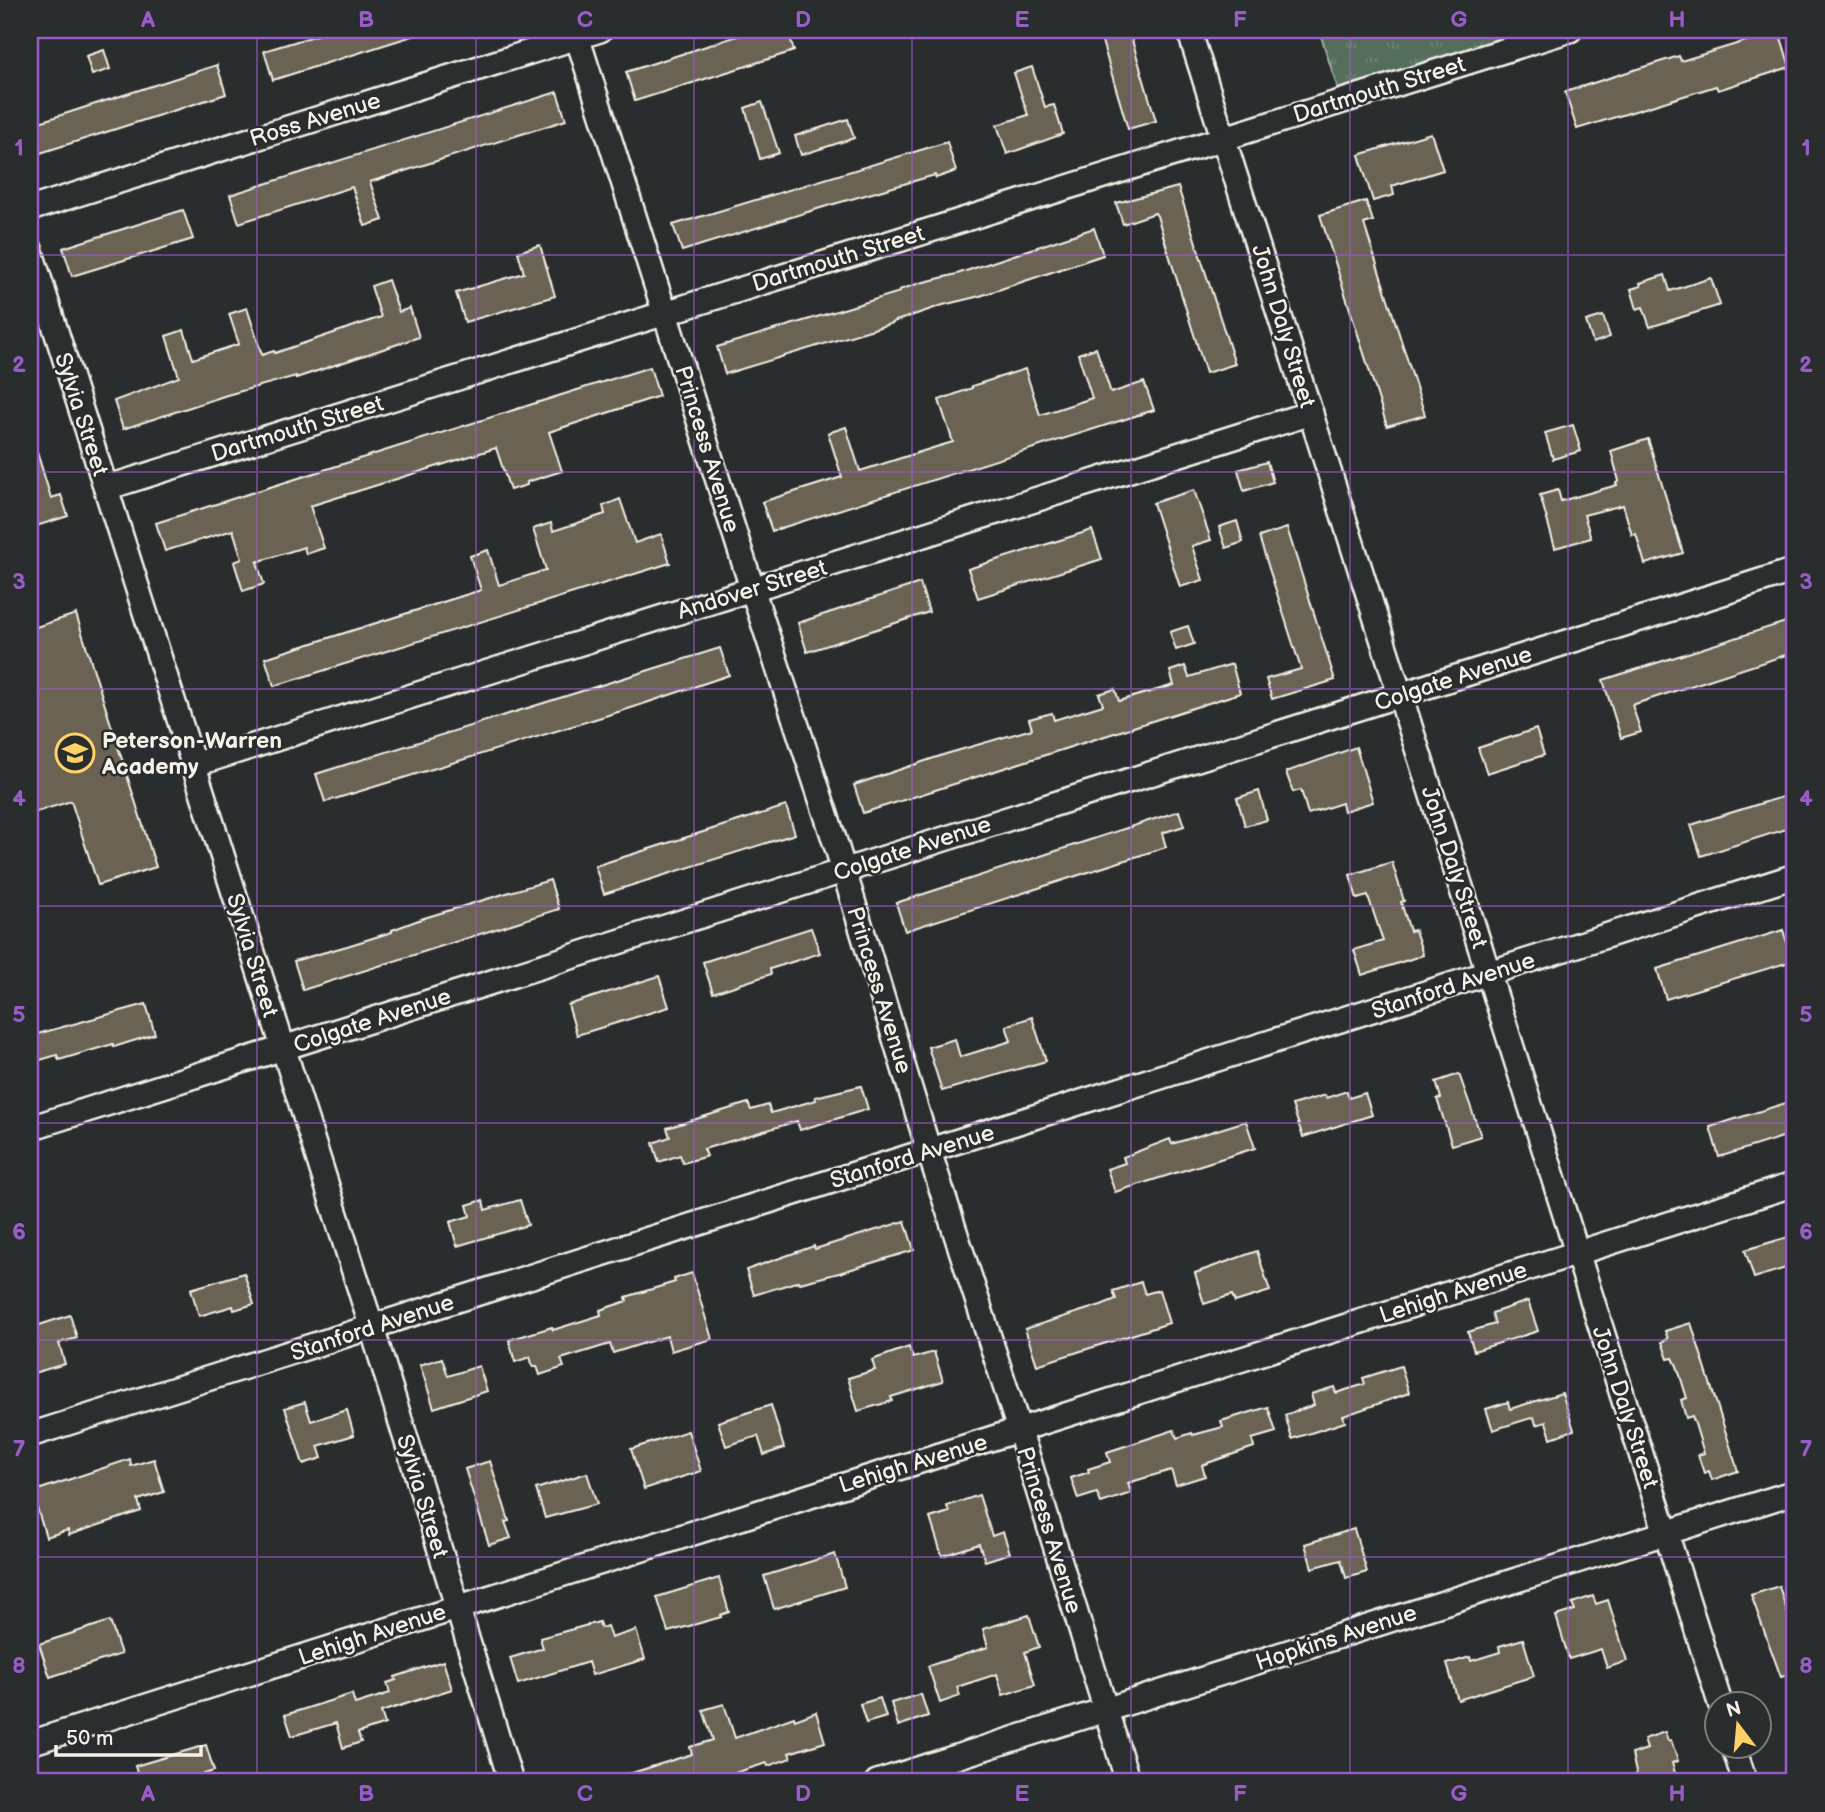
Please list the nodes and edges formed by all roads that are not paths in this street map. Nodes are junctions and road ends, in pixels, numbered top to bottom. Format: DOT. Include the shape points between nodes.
graph roads {
  1 [pos="600,30"];
  2 [pos="1189,30"];
  3 [pos="1570,30"];
  4 [pos="576,33"];
  5 [pos="1224,138"];
  6 [pos="30,209"];
  7 [pos="30,249"];
  8 [pos="665,312"];
  9 [pos="1311,413"];
  10 [pos="106,488"];
  11 [pos="1795,570"];
  12 [pos="752,589"];
  13 [pos="1400,695"];
  14 [pos="193,765"];
  15 [pos="844,870"];
  16 [pos="1795,876"];
  17 [pos="1489,974"];
  18 [pos="282,1049"];
  19 [pos="30,1128"];
  20 [pos="929,1151"];
  21 [pos="1795,1184"];
  22 [pos="1577,1253"];
  23 [pos="372,1328"];
  24 [pos="1019,1430"];
  25 [pos="30,1436"];
  26 [pos="1795,1492"];
  27 [pos="1666,1533"];
  28 [pos="458,1607"];
  29 [pos="1716,1689"];
  30 [pos="1105,1710"];
  31 [pos="30,1743"];
  32 [pos="1738,1759"];
  33 [pos="511,1782"];
  34 [pos="877,1782"];
  35 [pos="1128,1782"];
  36 [pos="1745,1782"];
  1 -- 4 [label="street, Ross Avenue"];
  2 -- 5 [label="street, John Daly Street"];
  3 -- 5 [label="street, Dartmouth Street"];
  4 -- 6 [label="street, Ross Avenue"];
  4 -- 8 [label="street, Princess Avenue"];
  5 -- 8 [label="street, Dartmouth Street"];
  5 -- 9 [label="street, John Daly Street"];
  7 -- 10 [label="street, Sylvia Street"];
  8 -- 10 [label="street, Dartmouth Street"];
  8 -- 12 [label="street, Princess Avenue"];
  9 -- 12 [label="street, Andover Street"];
  9 -- 13 [label="street, John Daly Street"];
  10 -- 14 [label="street, Sylvia Street"];
  11 -- 13 [label="street, Colgate Avenue"];
  12 -- 14 [label="street, Andover Street"];
  12 -- 15 [label="street, Princess Avenue"];
  13 -- 15 [label="street, Colgate Avenue"];
  13 -- 17 [label="street, John Daly Street"];
  14 -- 18 [label="street, Sylvia Street"];
  15 -- 18 [label="street, Colgate Avenue"];
  15 -- 20 [label="street, Princess Avenue"];
  16 -- 17 [label="street, Stanford Avenue"];
  17 -- 20 [label="street, Stanford Avenue"];
  17 -- 22 [label="street, John Daly Street"];
  18 -- 19 [label="street, Colgate Avenue"];
  18 -- 23 [label="street, Sylvia Street"];
  20 -- 23 [label="street, Stanford Avenue"];
  20 -- 24 [label="street, Princess Avenue"];
  21 -- 22 [label="street, Lehigh Avenue"];
  22 -- 24 [label="street, Lehigh Avenue"];
  22 -- 27 [label="street, John Daly Street"];
  23 -- 25 [label="street, Stanford Avenue"];
  23 -- 28 [label="street, Sylvia Street"];
  24 -- 28 [label="street, Lehigh Avenue"];
  24 -- 30 [label="street, Princess Avenue"];
  26 -- 27 [label="street, Hopkins Avenue"];
  27 -- 29 [label="street, John Daly Street"];
  27 -- 30 [label="street, Hopkins Avenue"];
  28 -- 31 [label="street, Lehigh Avenue"];
  28 -- 33 [label="street, Sylvia Street"];
  30 -- 34 [label="street, Hopkins Avenue"];
  30 -- 35 [label="street, Princess Avenue"];
  32 -- 36 [label="street"];
}
